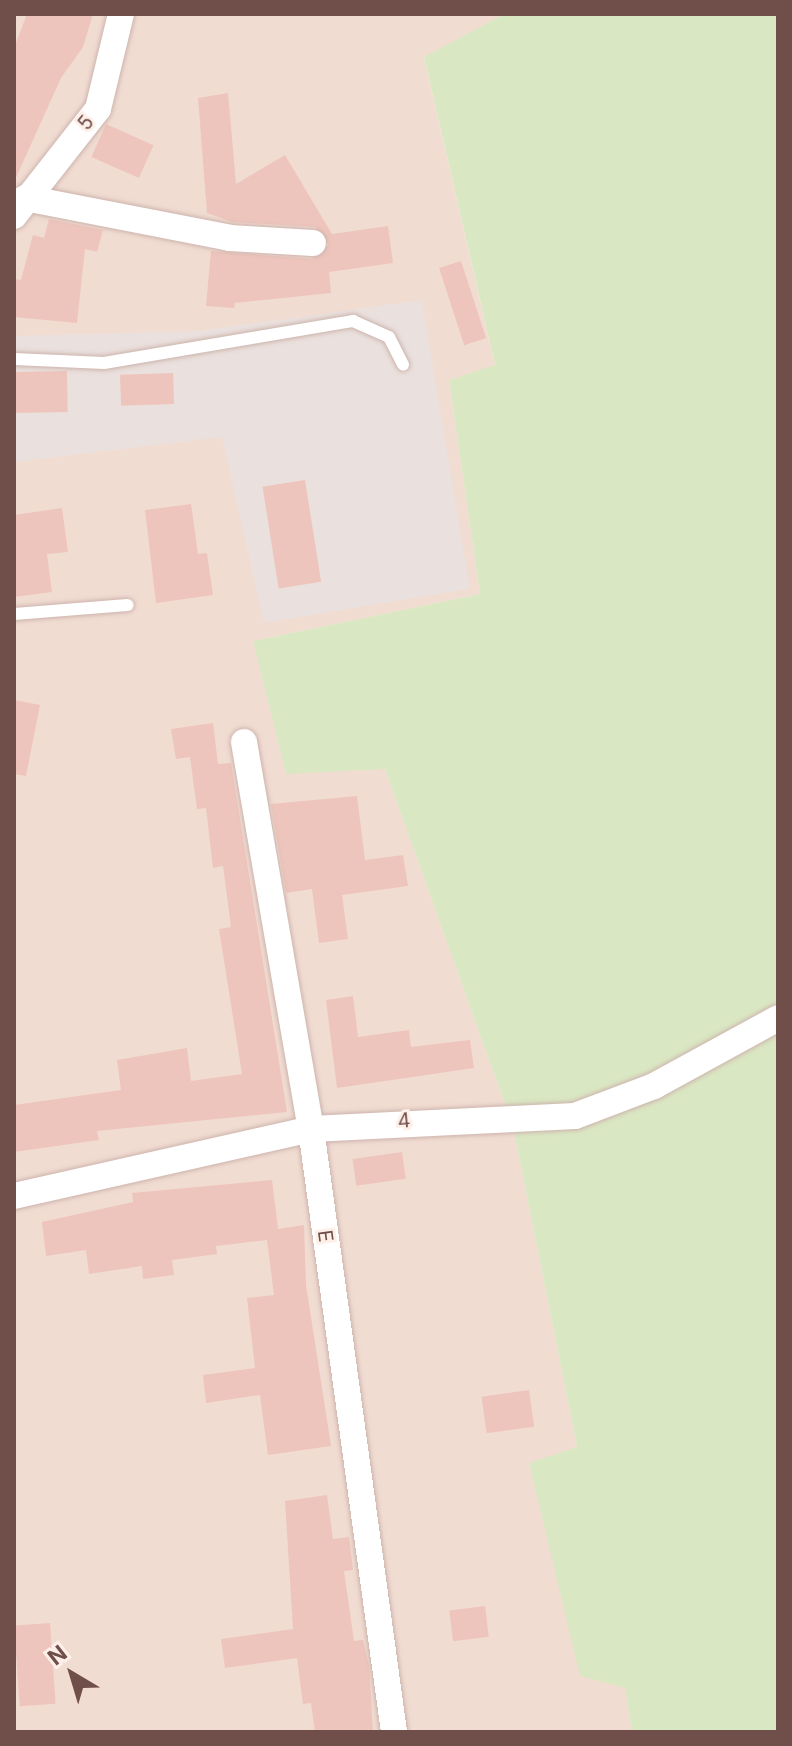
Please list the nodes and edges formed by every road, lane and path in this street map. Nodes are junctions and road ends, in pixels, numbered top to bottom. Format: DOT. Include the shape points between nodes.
graph roads {
  1 [pos="121,14"];
  2 [pos="20,207"];
  3 [pos="313,243"];
  4 [pos="14,359"];
  5 [pos="403,365"];
  6 [pos="128,605"];
  7 [pos="14,614"];
  8 [pos="244,742"];
  9 [pos="778,1018"];
  10 [pos="311,1129"];
  11 [pos="14,1196"];
  12 [pos="394,1732"];
  1 -- 2 [label="street, 5" via="98,109"];
  2 -- 3 [label="street" via="230,238"];
  4 -- 5 [label="lane" via="104,363 353,321 389,337"];
  6 -- 7 [label="lane"];
  8 -- 10 [label="street, E"];
  9 -- 10 [label="street, 4" via="654,1086 575,1116"];
  10 -- 11 [label="street, 4"];
  10 -- 12 [label="street, E"];
}
